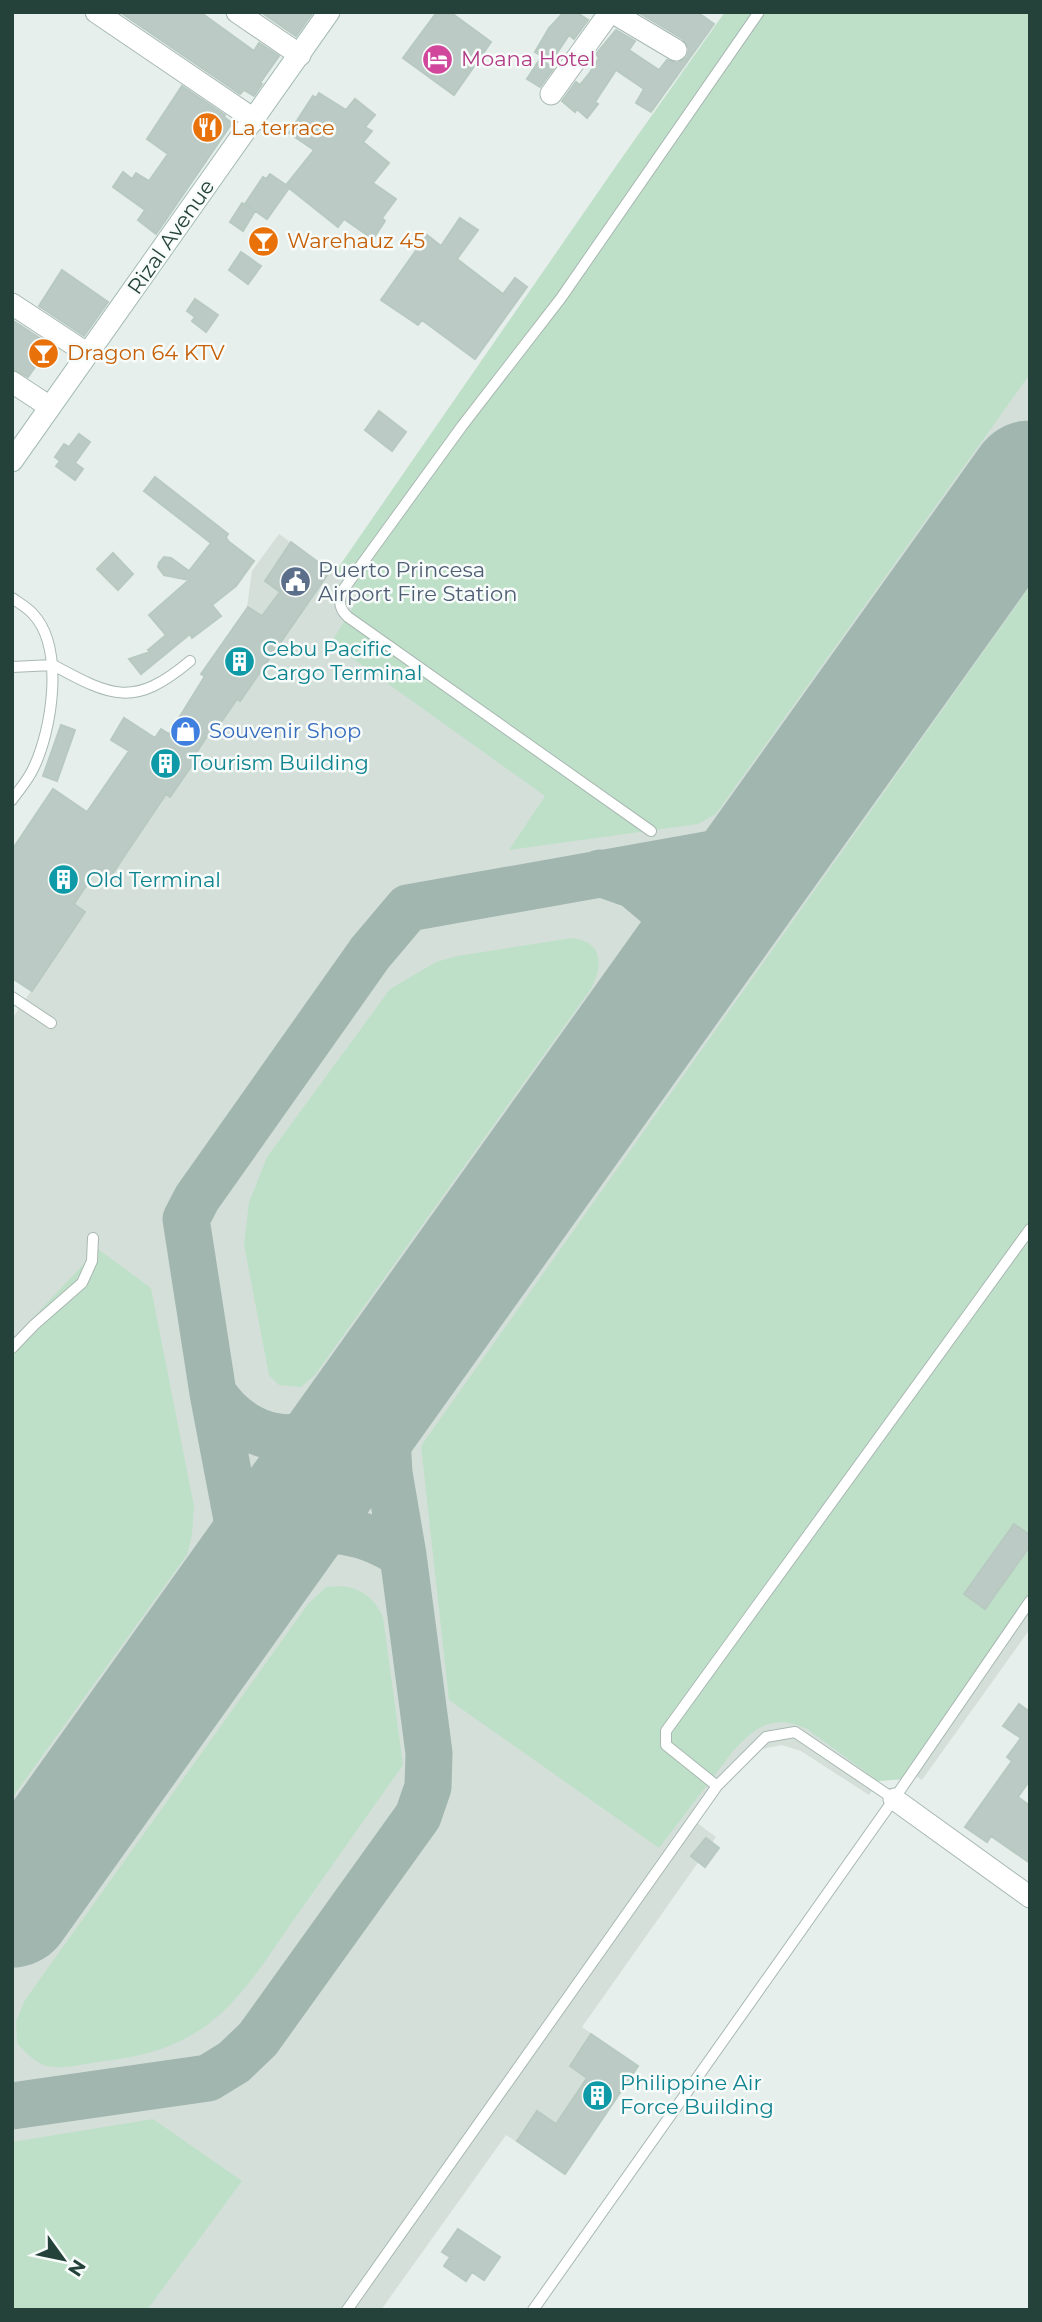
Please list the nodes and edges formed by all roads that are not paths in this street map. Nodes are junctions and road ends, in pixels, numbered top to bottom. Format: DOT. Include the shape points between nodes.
graph roads {
  1 [pos="96,12"];
  2 [pos="237,12"];
  3 [pos="329,12"];
  4 [pos="611,12"];
  5 [pos="759,12"];
  6 [pos="676,50"];
  7 [pos="299,55"];
  8 [pos="551,94"];
  9 [pos="254,120"];
  10 [pos="12,304"];
  11 [pos="88,354"];
  12 [pos="12,382"];
  13 [pos="50,407"];
  14 [pos="12,461"];
  15 [pos="12,598"];
  16 [pos="190,661"];
  17 [pos="54,665"];
  18 [pos="12,667"];
  19 [pos="12,800"];
  20 [pos="651,831"];
  21 [pos="12,997"];
  22 [pos="51,1023"];
  23 [pos="1030,1229"];
  24 [pos="93,1238"];
  25 [pos="12,1348"];
  26 [pos="1030,1601"];
  27 [pos="717,1786"];
  28 [pos="894,1800"];
  29 [pos="1030,1897"];
  30 [pos="347,2310"];
  31 [pos="533,2310"];
  1 -- 9 [label="street"];
  2 -- 7 [label="street"];
  3 -- 7 [label="street, Rizal Avenue"];
  4 -- 6 [label="street"];
  4 -- 8 [label="street"];
  5 -- 20 [label="lane" via="561,298 462,426 340,597 342,612 348,617"];
  7 -- 9 [label="street, Rizal Avenue"];
  9 -- 11 [label="street, Rizal Avenue"];
  10 -- 11 [label="street"];
  11 -- 13 [label="street, Rizal Avenue"];
  12 -- 13 [label="street"];
  13 -- 14 [label="street, Rizal Avenue"];
  15 -- 17 [label="lane" via="34,615 43,629"];
  16 -- 17 [label="lane" via="166,682 123,693 104,691"];
  17 -- 18 [label="lane"];
  17 -- 19 [label="lane" via="43,741 33,769"];
  21 -- 22 [label="lane"];
  23 -- 27 [label="lane" via="666,1731 666,1745"];
  24 -- 25 [label="lane" via="92,1261 82,1283"];
  26 -- 28 [label="lane"];
  27 -- 28 [label="lane" via="766,1737 795,1732"];
  27 -- 30 [label="lane"];
  28 -- 29 [label="street"];
  28 -- 31 [label="lane"];
}
